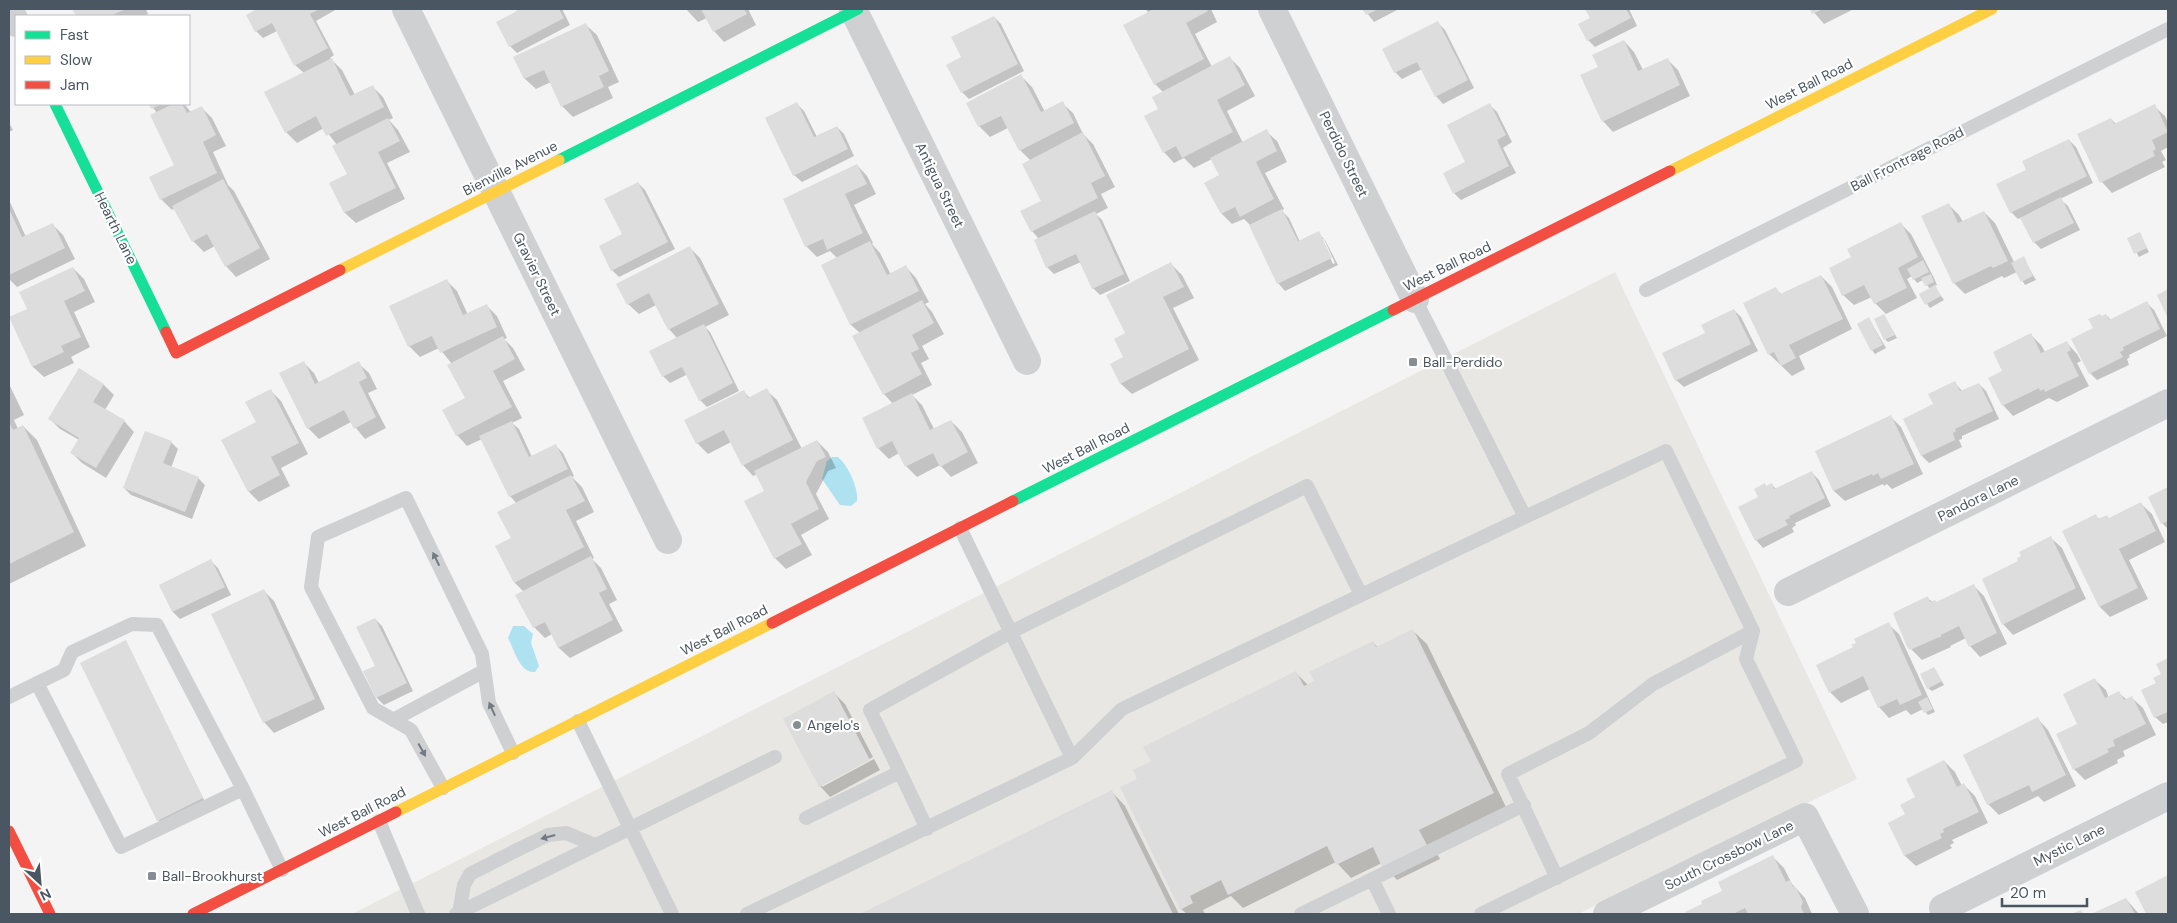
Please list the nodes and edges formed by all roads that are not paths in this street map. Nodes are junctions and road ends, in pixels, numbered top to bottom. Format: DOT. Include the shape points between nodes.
graph roads {
  1 [pos="10,9"];
  2 [pos="406,9"];
  3 [pos="854,9"];
  4 [pos="1272,9"];
  5 [pos="1992,9"];
  6 [pos="15,21"];
  7 [pos="2168,29"];
  8 [pos="56,105"];
  9 [pos="496,191"];
  10 [pos="1646,290"];
  11 [pos="1415,299"];
  12 [pos="176,353"];
  13 [pos="1028,361"];
  14 [pos="2168,403"];
  15 [pos="1525,517"];
  16 [pos="960,528"];
  17 [pos="668,540"];
  18 [pos="1788,592"];
  19 [pos="1361,595"];
  20 [pos="1753,631"];
  21 [pos="1011,632"];
  22 [pos="484,672"];
  23 [pos="37,683"];
  24 [pos="9,697"];
  25 [pos="393,720"];
  26 [pos="578,721"];
  27 [pos="513,753"];
  28 [pos="775,757"];
  29 [pos="1072,758"];
  30 [pos="900,772"];
  31 [pos="443,788"];
  32 [pos="243,789"];
  33 [pos="2168,796"];
  34 [pos="1524,806"];
  35 [pos="806,818"];
  36 [pos="379,821"];
  37 [pos="630,827"];
  38 [pos="927,829"];
  39 [pos="9,831"];
  40 [pos="594,845"];
  41 [pos="282,870"];
  42 [pos="1557,878"];
  43 [pos="1372,879"];
  44 [pos="1943,908"];
  45 [pos="50,914"];
  46 [pos="193,914"];
  47 [pos="418,914"];
  48 [pos="458,914"];
  49 [pos="672,914"];
  50 [pos="747,914"];
  51 [pos="1301,914"];
  52 [pos="1389,914"];
  53 [pos="1480,914"];
  54 [pos="1607,914"];
  55 [pos="1855,914"];
  1 -- 6 [label="street"];
  2 -- 9 [label="street, Gravier Street"];
  3 -- 9 [label="main road, Bienville Avenue"];
  3 -- 13 [label="street, Antigua Street"];
  4 -- 11 [label="street, Perdido Street"];
  5 -- 11 [label="main road, West Ball Road"];
  7 -- 10 [label="lane, Ball Frontrage Road"];
  8 -- 12 [label="main road, Hearth Lane"];
  9 -- 12 [label="main road, Bienville Avenue"];
  9 -- 17 [label="street, Gravier Street"];
  11 -- 15 [label="lane"];
  11 -- 16 [label="main road, West Ball Road"];
  14 -- 18 [label="street, Pandora Lane"];
  15 -- 19 [label="lane"];
  15 -- 20 [label="lane" via="1666,451"];
  16 -- 21 [label="lane"];
  16 -- 26 [label="main road, West Ball Road"];
  19 -- 21 [label="lane" via="1307,486"];
  19 -- 29 [label="lane" via="1122,709"];
  20 -- 34 [label="lane" via="1653,684 1589,733 1508,774"];
  20 -- 42 [label="lane" via="1746,659 1796,761"];
  21 -- 29 [label="lane"];
  21 -- 30 [label="lane" via="870,710"];
  22 -- 25 [label="lane"];
  22 -- 25 [label="lane, one-way" via="482,654 406,498 318,537 311,587 373,708"];
  27 -- 22 [label="lane, one-way" via="489,703"];
  23 -- 24 [label="lane"];
  23 -- 32 [label="lane" via="121,847"];
  23 -- 32 [label="lane" via="64,670 72,652 80,648 132,624 157,625"];
  25 -- 31 [label="lane, one-way" via="411,730"];
  26 -- 27 [label="main road, West Ball Road"];
  26 -- 37 [label="lane"];
  27 -- 31 [label="main road, West Ball Road"];
  28 -- 37 [label="lane"];
  29 -- 38 [label="lane"];
  30 -- 35 [label="lane"];
  30 -- 38 [label="lane"];
  31 -- 36 [label="main road, West Ball Road"];
  32 -- 41 [label="lane"];
  33 -- 44 [label="street, Mystic Lane"];
  34 -- 42 [label="lane"];
  34 -- 43 [label="lane"];
  36 -- 41 [label="main road, West Ball Road"];
  36 -- 47 [label="lane"];
  37 -- 40 [label="lane"];
  37 -- 49 [label="lane"];
  38 -- 50 [label="lane"];
  39 -- 45 [label="main road"];
  40 -- 48 [label="lane"];
  40 -- 48 [label="lane, one-way" via="566,833 548,835 470,874 464,885"];
  41 -- 46 [label="main road, West Ball Road"];
  42 -- 53 [label="lane"];
  43 -- 51 [label="lane"];
  43 -- 52 [label="lane"];
  54 -- 55 [label="street, South Crossbow Lane" via="1806,817"];
}
